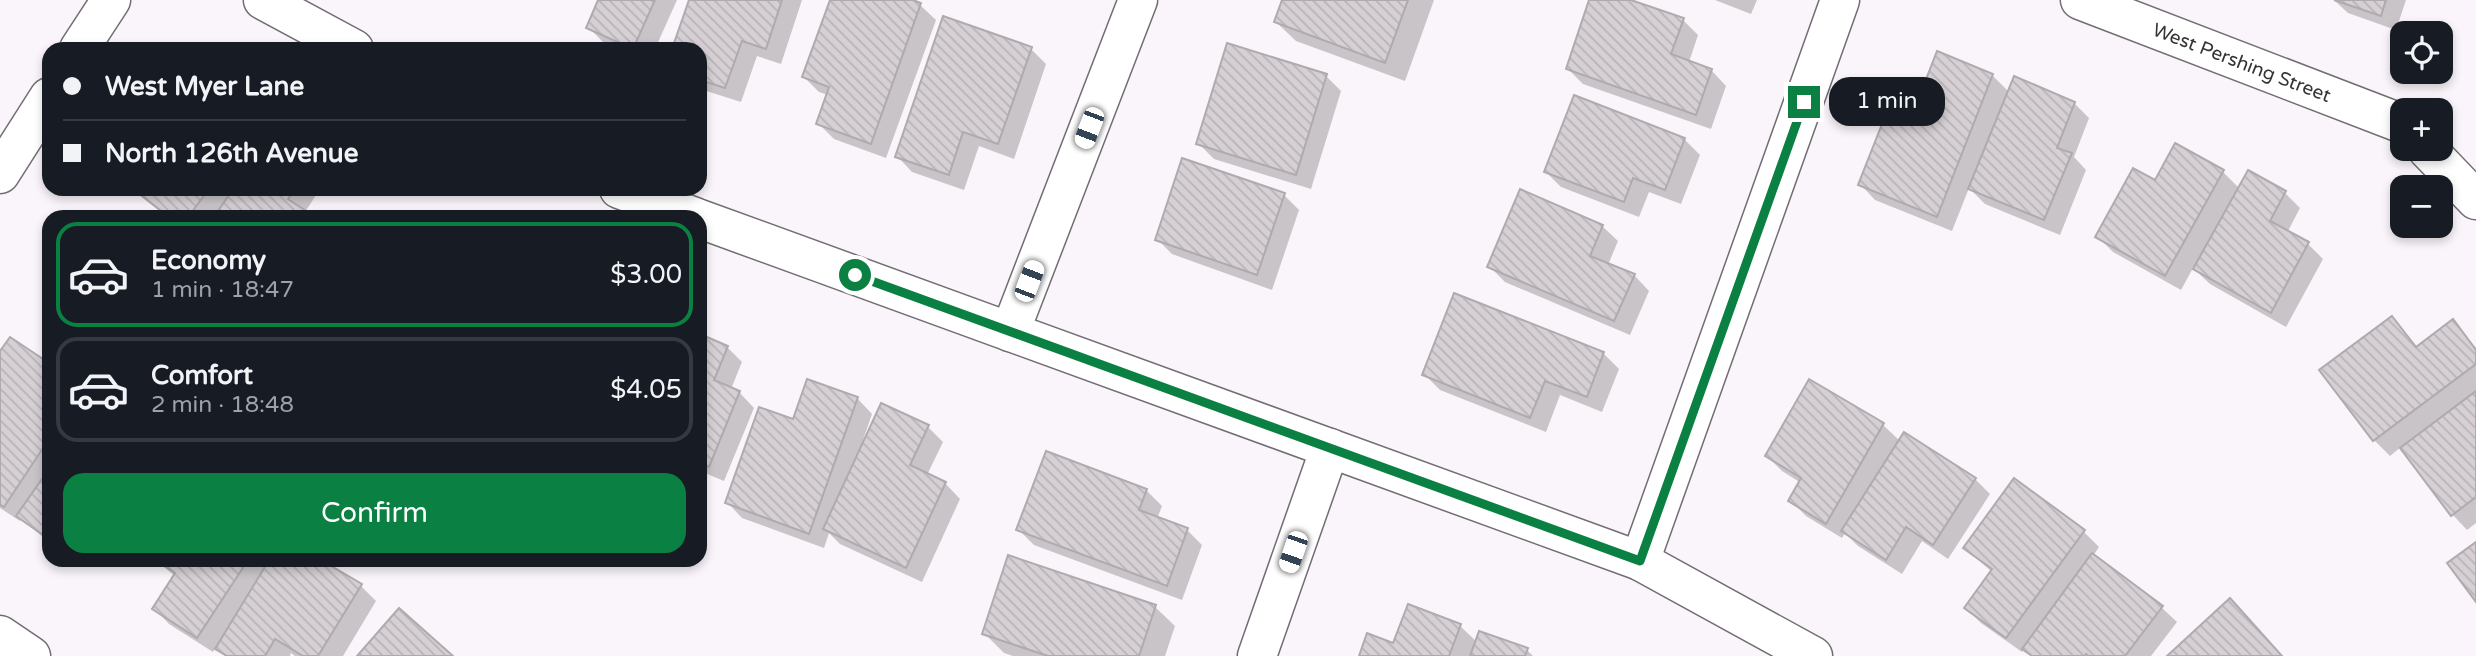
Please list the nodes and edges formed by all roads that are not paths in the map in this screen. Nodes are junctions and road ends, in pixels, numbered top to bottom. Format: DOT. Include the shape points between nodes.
graph roads {
  1 [pos="111,0"];
  2 [pos="263,0"];
  3 [pos="1138,0"];
  4 [pos="1840,0"];
  5 [pos="2080,0"];
  6 [pos="84,42"];
  7 [pos="341,42"];
  8 [pos="42,108"];
  9 [pos="2390,119"];
  10 [pos="2439,161"];
  11 [pos="0,174"];
  12 [pos="638,196"];
  13 [pos="2476,200"];
  14 [pos="676,210"];
  15 [pos="707,221"];
  16 [pos="1010,332"];
  17 [pos="1330,448"];
  18 [pos="1640,561"];
  19 [pos="0,635"];
  20 [pos="31,656"];
  21 [pos="1257,656"];
  22 [pos="1813,656"];
  1 -- 6 [label="street"];
  2 -- 7 [label="street"];
  3 -- 16 [label="street"];
  4 -- 18 [label="street"];
  5 -- 9 [label="street, West Pershing Street"];
  8 -- 11 [label="street"];
  10 -- 13 [label="street"];
  12 -- 14 [label="street"];
  15 -- 16 [label="street"];
  16 -- 17 [label="street"];
  17 -- 18 [label="street"];
  17 -- 21 [label="street"];
  18 -- 22 [label="street"];
  19 -- 20 [label="street"];
}
